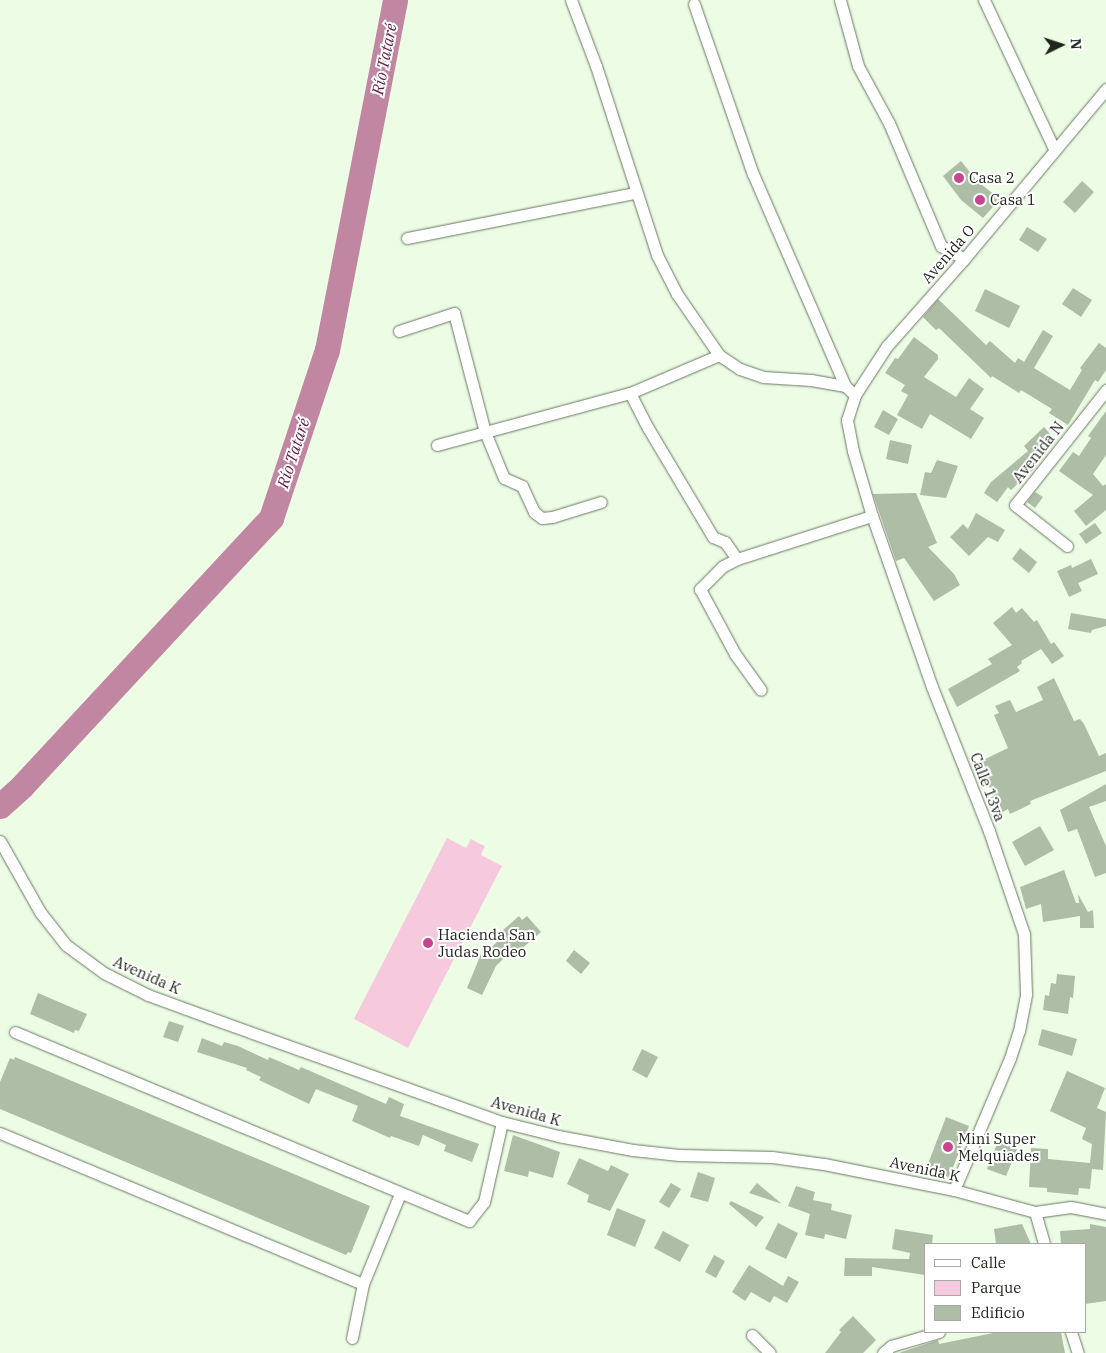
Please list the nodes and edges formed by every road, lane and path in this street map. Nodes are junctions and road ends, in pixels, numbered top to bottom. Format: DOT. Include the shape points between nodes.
graph roads {
  1 [pos="571,0"];
  2 [pos="840,0"];
  3 [pos="984,0"];
  4 [pos="694,4"];
  5 [pos="1106,89"];
  6 [pos="1054,149"];
  7 [pos="636,193"];
  8 [pos="407,238"];
  9 [pos="964,259"];
  10 [pos="399,331"];
  11 [pos="719,355"];
  12 [pos="845,386"];
  13 [pos="1106,390"];
  14 [pos="630,393"];
  15 [pos="855,396"];
  16 [pos="485,432"];
  17 [pos="437,445"];
  18 [pos="601,502"];
  19 [pos="872,516"];
  20 [pos="1067,546"];
  21 [pos="737,559"];
  22 [pos="761,690"];
  23 [pos="0,841"];
  24 [pos="15,1032"];
  25 [pos="502,1122"];
  26 [pos="0,1133"];
  27 [pos="954,1190"];
  28 [pos="400,1194"];
  29 [pos="1035,1212"];
  30 [pos="1106,1214"];
  31 [pos="1044,1243"];
  32 [pos="363,1284"];
  33 [pos="936,1333"];
  34 [pos="1070,1333"];
  35 [pos="752,1335"];
  36 [pos="352,1338"];
  37 [pos="770,1353"];
  38 [pos="883,1353"];
  39 [pos="1078,1353"];
  1 -- 7 [label="street" via="596,66"];
  2 -- 9 [label="street" via="858,66 889,123 941,246"];
  3 -- 6 [label="street"];
  4 -- 12 [label="street" via="753,174"];
  5 -- 6 [label="street, Avenida O"];
  6 -- 9 [label="street, Avenida O"];
  7 -- 8 [label="street"];
  7 -- 11 [label="street" via="665,271"];
  9 -- 15 [label="street, Avenida O" via="887,346"];
  10 -- 16 [label="street" via="454,313"];
  11 -- 12 [label="street" via="740,369 763,377"];
  11 -- 14 [label="street"];
  12 -- 15 [label="street"];
  13 -- 20 [label="street, Avenida N" via="1015,505"];
  14 -- 16 [label="street"];
  14 -- 21 [label="street" via="713,537 725,542"];
  15 -- 19 [label="street, Calle 13va" via="847,420 852,451"];
  16 -- 17 [label="street"];
  16 -- 18 [label="street" via="504,478 522,486 534,512 542,518"];
  19 -- 21 [label="street"];
  19 -- 27 [label="street, Calle 13va" via="1024,934 1026,994 1019,1031"];
  21 -- 22 [label="street" via="723,566 700,589 735,654"];
  23 -- 25 [label="street, Avenida K" via="40,912 66,945 104,973 148,995"];
  24 -- 28 [label="street"];
  25 -- 27 [label="street, Avenida K" via="633,1150 679,1155 772,1157"];
  25 -- 28 [label="street" via="484,1202 468,1221"];
  26 -- 32 [label="street"];
  27 -- 29 [label="street, Avenida K"];
  28 -- 32 [label="street"];
  29 -- 30 [label="street, Avenida K" via="1071,1207"];
  29 -- 31 [label="street"];
  32 -- 36 [label="street"];
  33 -- 38 [label="street" via="891,1346"];
  34 -- 39 [label="street"];
  35 -- 37 [label="street"];
}
